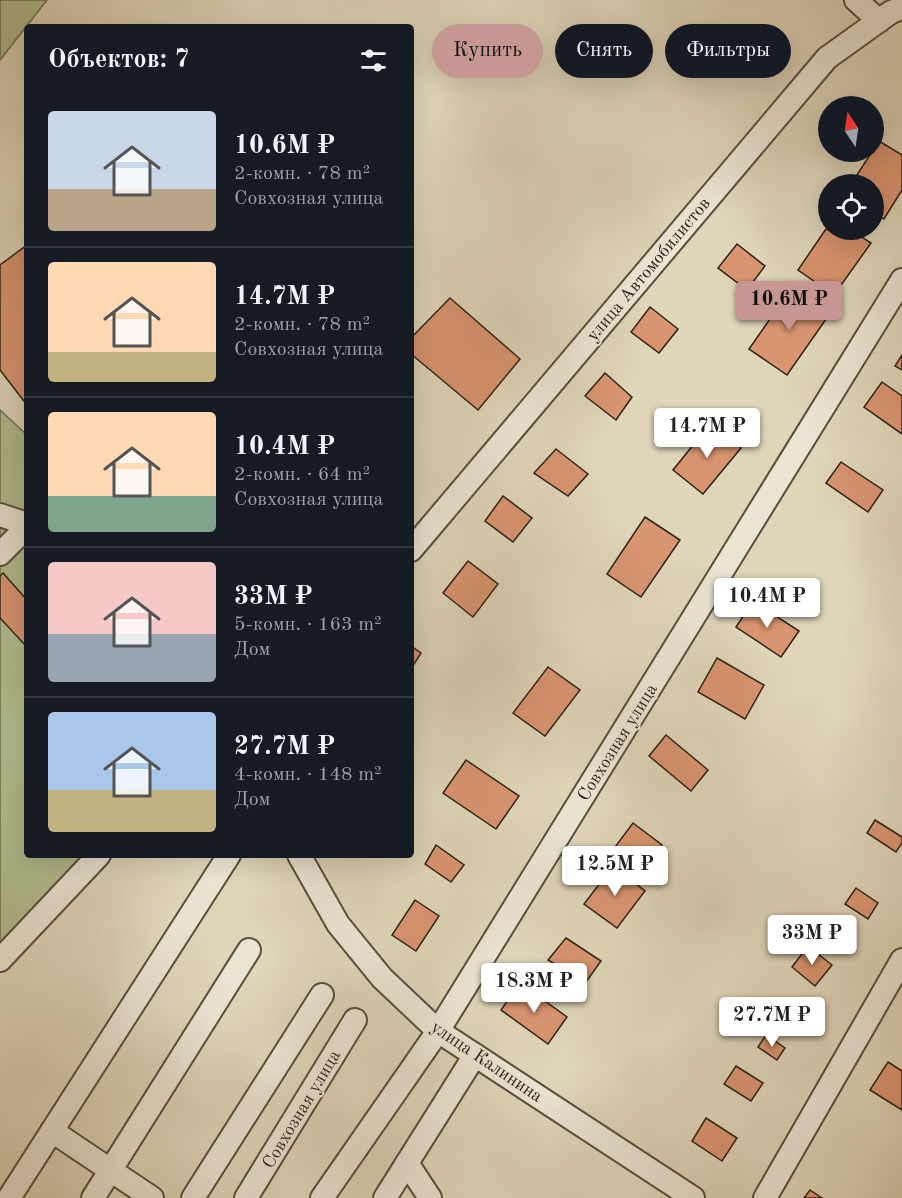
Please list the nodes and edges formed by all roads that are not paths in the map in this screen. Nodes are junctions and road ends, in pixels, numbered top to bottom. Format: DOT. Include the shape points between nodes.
graph roads {
  1 [pos="856,0"];
  2 [pos="902,8"];
  3 [pos="879,21"];
  4 [pos="902,280"];
  5 [pos="0,515"];
  6 [pos="24,525"];
  7 [pos="24,529"];
  8 [pos="414,546"];
  9 [pos="0,554"];
  10 [pos="96,858"];
  11 [pos="227,858"];
  12 [pos="301,858"];
  13 [pos="249,950"];
  14 [pos="0,960"];
  15 [pos="902,960"];
  16 [pos="322,995"];
  17 [pos="356,1020"];
  18 [pos="438,1030"];
  19 [pos="475,1055"];
  20 [pos="52,1131"];
  21 [pos="407,1163"];
  22 [pos="110,1171"];
  23 [pos="256,1194"];
  24 [pos="9,1198"];
  25 [pos="93,1198"];
  26 [pos="152,1198"];
  27 [pos="194,1198"];
  28 [pos="322,1198"];
  29 [pos="385,1198"];
  30 [pos="430,1198"];
  31 [pos="693,1198"];
  32 [pos="765,1198"];
  1 -- 3 [label="street"];
  2 -- 3 [label="street, улица Автомобилистов"];
  3 -- 8 [label="street, улица Автомобилистов" via="827,58"];
  4 -- 18 [label="street, Совхозная улица"];
  5 -- 6 [label="street"];
  7 -- 9 [label="street"];
  10 -- 14 [label="street"];
  11 -- 20 [label="street"];
  12 -- 18 [label="street, улица Калинина" via="338,924 382,978"];
  13 -- 22 [label="street"];
  15 -- 32 [label="street"];
  16 -- 27 [label="street"];
  17 -- 23 [label="street, Совхозная улица"];
  18 -- 19 [label="street, улица Калинина"];
  18 -- 28 [label="street, Совхозная улица"];
  19 -- 21 [label="street"];
  19 -- 31 [label="street, улица Калинина"];
  20 -- 22 [label="street"];
  20 -- 24 [label="street"];
  21 -- 29 [label="street"];
  21 -- 30 [label="street"];
  22 -- 25 [label="street"];
  22 -- 26 [label="street"];
}
